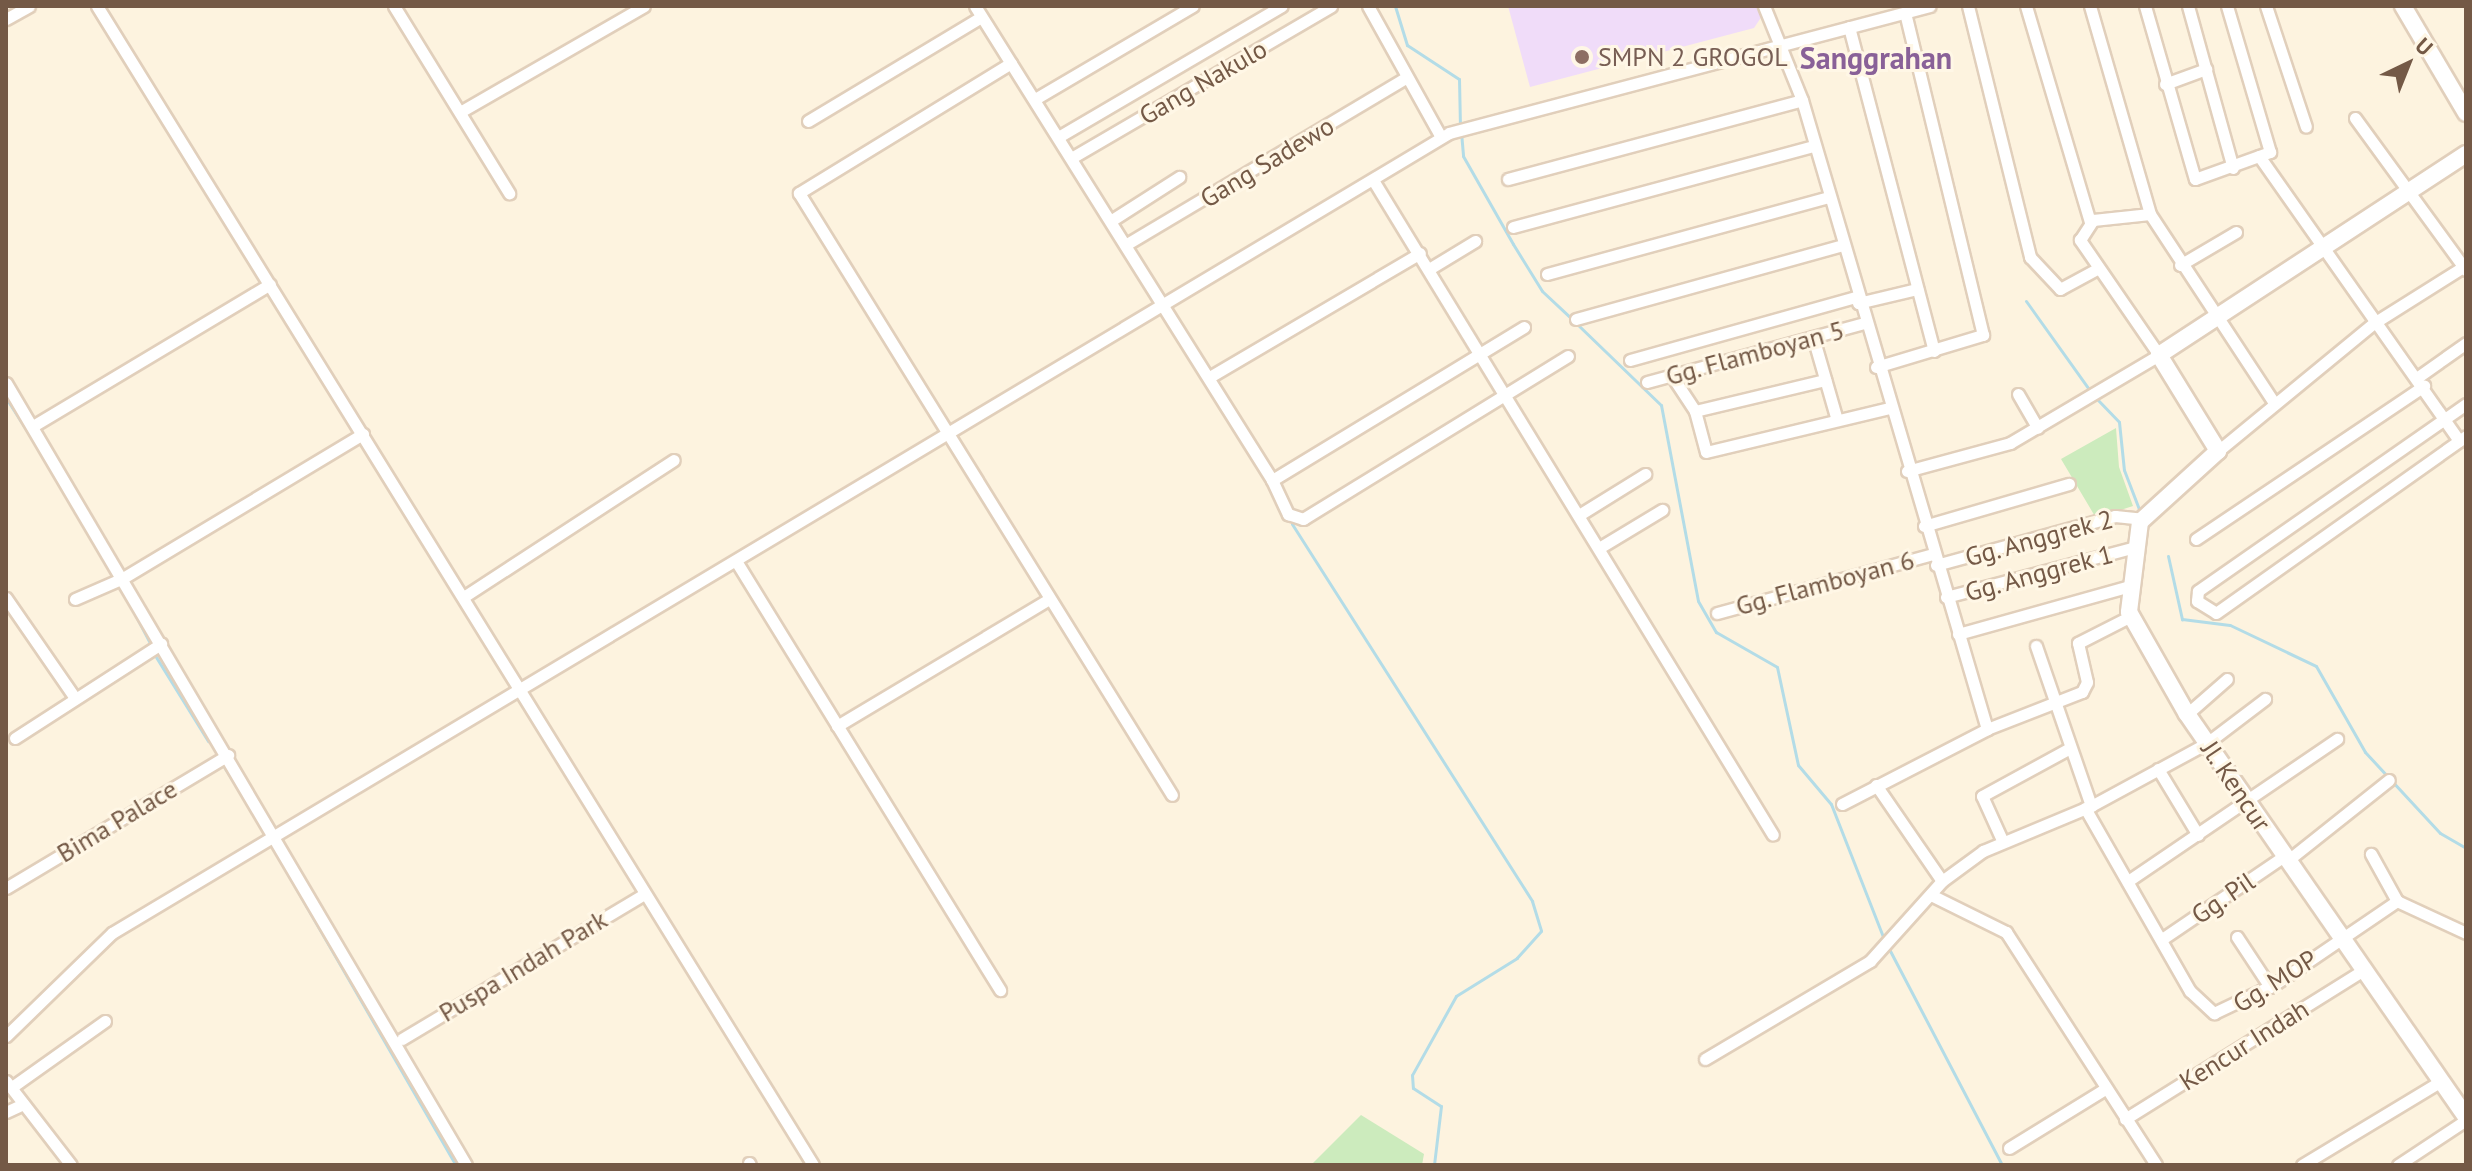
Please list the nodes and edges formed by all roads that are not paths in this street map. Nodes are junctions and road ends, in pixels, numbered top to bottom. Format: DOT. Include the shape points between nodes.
graph roads {
  1 [pos="29,6"];
  2 [pos="97,6"];
  3 [pos="394,6"];
  4 [pos="644,6"];
  5 [pos="1193,6"];
  6 [pos="1282,6"];
  7 [pos="1331,6"];
  8 [pos="1368,6"];
  9 [pos="1764,6"];
  10 [pos="1930,6"];
  11 [pos="1968,6"];
  12 [pos="2026,6"];
  13 [pos="2090,6"];
  14 [pos="2145,6"];
  15 [pos="2188,6"];
  16 [pos="2227,6"];
  17 [pos="2266,6"];
  18 [pos="2403,6"];
  19 [pos="978,12"];
  20 [pos="1896,12"];
  21 [pos="6,19"];
  22 [pos="1849,27"];
  23 [pos="1783,42"];
  24 [pos="1011,63"];
  25 [pos="2206,69"];
  26 [pos="1406,78"];
  27 [pos="2165,84"];
  28 [pos="1035,99"];
  29 [pos="1802,100"];
  30 [pos="460,112"];
  31 [pos="2466,113"];
  32 [pos="2355,118"];
  33 [pos="808,121"];
  34 [pos="2306,127"];
  35 [pos="1450,132"];
  36 [pos="1060,136"];
  37 [pos="1814,146"];
  38 [pos="2466,154"];
  39 [pos="2259,156"];
  40 [pos="1073,157"];
  41 [pos="2233,168"];
  42 [pos="1179,177"];
  43 [pos="1508,179"];
  44 [pos="1373,180"];
  45 [pos="2409,191"];
  46 [pos="509,193"];
  47 [pos="1829,197"];
  48 [pos="2150,214"];
  49 [pos="1112,220"];
  50 [pos="2090,222"];
  51 [pos="1513,227"];
  52 [pos="2236,232"];
  53 [pos="1475,241"];
  54 [pos="1127,244"];
  55 [pos="1842,245"];
  56 [pos="2319,250"];
  57 [pos="1420,253"];
  58 [pos="2180,265"];
  59 [pos="2465,268"];
  60 [pos="1429,269"];
  61 [pos="2097,269"];
  62 [pos="1547,274"];
  63 [pos="270,284"];
  64 [pos="1917,289"];
  65 [pos="1857,300"];
  66 [pos="1166,305"];
  67 [pos="2216,318"];
  68 [pos="1576,319"];
  69 [pos="1864,323"];
  70 [pos="2374,323"];
  71 [pos="1524,327"];
  72 [pos="1813,337"];
  73 [pos="2466,343"];
  74 [pos="1934,351"];
  75 [pos="1478,355"];
  76 [pos="2159,355"];
  77 [pos="1568,356"];
  78 [pos="1630,360"];
  79 [pos="1876,367"];
  80 [pos="1213,375"];
  81 [pos="1672,376"];
  82 [pos="1825,380"];
  83 [pos="1647,382"];
  84 [pos="2421,382"];
  85 [pos="6,383"];
  86 [pos="2018,394"];
  87 [pos="1503,395"];
  88 [pos="2275,404"];
  89 [pos="2466,404"];
  90 [pos="1889,408"];
  91 [pos="1695,411"];
  92 [pos="2444,418"];
  93 [pos="1837,420"];
  94 [pos="33,426"];
  95 [pos="2038,428"];
  96 [pos="363,434"];
  97 [pos="946,435"];
  98 [pos="2462,438"];
  99 [pos="2218,451"];
  100 [pos="674,460"];
  101 [pos="1907,471"];
  102 [pos="1645,474"];
  103 [pos="1272,480"];
  104 [pos="2069,484"];
  105 [pos="1662,510"];
  106 [pos="1579,515"];
  107 [pos="2142,519"];
  108 [pos="1924,526"];
  109 [pos="2196,539"];
  110 [pos="1599,548"];
  111 [pos="2132,548"];
  112 [pos="1934,560"];
  113 [pos="736,561"];
  114 [pos="123,578"];
  115 [pos="2130,586"];
  116 [pos="465,596"];
  117 [pos="1946,597"];
  118 [pos="6,599"];
  119 [pos="75,599"];
  120 [pos="1049,599"];
  121 [pos="1717,613"];
  122 [pos="2129,617"];
  123 [pos="1958,634"];
  124 [pos="161,644"];
  125 [pos="2036,646"];
  126 [pos="2227,679"];
  127 [pos="522,688"];
  128 [pos="75,698"];
  129 [pos="2265,699"];
  130 [pos="2053,701"];
  131 [pos="2187,714"];
  132 [pos="837,726"];
  133 [pos="1987,729"];
  134 [pos="15,738"];
  135 [pos="2337,739"];
  136 [pos="2207,743"];
  137 [pos="2070,748"];
  138 [pos="228,755"];
  139 [pos="2158,769"];
  140 [pos="2389,780"];
  141 [pos="1876,785"];
  142 [pos="1172,795"];
  143 [pos="2247,803"];
  144 [pos="1842,804"];
  145 [pos="2088,807"];
  146 [pos="274,834"];
  147 [pos="1773,835"];
  148 [pos="2198,835"];
  149 [pos="2002,840"];
  150 [pos="2371,854"];
  151 [pos="2286,858"];
  152 [pos="1942,881"];
  153 [pos="2128,881"];
  154 [pos="6,888"];
  155 [pos="644,894"];
  156 [pos="1931,895"];
  157 [pos="2397,901"];
  158 [pos="2466,933"];
  159 [pos="2237,937"];
  160 [pos="2340,938"];
  161 [pos="2162,939"];
  162 [pos="2363,970"];
  163 [pos="2270,987"];
  164 [pos="1000,990"];
  165 [pos="105,1021"];
  166 [pos="6,1036"];
  167 [pos="402,1039"];
  168 [pos="1705,1059"];
  169 [pos="2441,1081"];
  170 [pos="9,1084"];
  171 [pos="2105,1089"];
  172 [pos="2460,1096"];
  173 [pos="23,1104"];
  174 [pos="6,1112"];
  175 [pos="2466,1118"];
  176 [pos="2125,1119"];
  177 [pos="2009,1148"];
  178 [pos="71,1165"];
  179 [pos="466,1165"];
  180 [pos="813,1165"];
  181 [pos="2156,1165"];
  182 [pos="2302,1165"];
  183 [pos="2398,1165"];
  1 -- 21 [label="street"];
  2 -- 63 [label="street"];
  3 -- 30 [label="street"];
  4 -- 30 [label="street"];
  5 -- 28 [label="street"];
  6 -- 36 [label="street"];
  7 -- 40 [label="street, Gang Nakulo"];
  8 -- 26 [label="street"];
  9 -- 23 [label="street"];
  10 -- 20 [label="street"];
  11 -- 61 [label="street" via="2030,257 2060,289"];
  12 -- 50 [label="street"];
  13 -- 48 [label="street"];
  14 -- 27 [label="street"];
  15 -- 25 [label="street"];
  16 -- 39 [label="street" via="2270,152"];
  17 -- 34 [label="street"];
  18 -- 31 [label="street"];
  19 -- 24 [label="street"];
  19 -- 33 [label="street"];
  20 -- 22 [label="street"];
  20 -- 74 [label="street" via="1983,333"];
  22 -- 23 [label="street"];
  22 -- 64 [label="street"];
  23 -- 29 [label="street"];
  23 -- 35 [label="street"];
  24 -- 28 [label="street"];
  24 -- 97 [label="street" via="799,191"];
  25 -- 27 [label="street"];
  25 -- 41 [label="street"];
  26 -- 35 [label="street"];
  26 -- 54 [label="street, Gang Sadewo"];
  27 -- 41 [label="street" via="2189,176"];
  28 -- 36 [label="street"];
  29 -- 37 [label="street"];
  29 -- 43 [label="street"];
  30 -- 46 [label="street"];
  32 -- 45 [label="street"];
  35 -- 44 [label="street"];
  36 -- 40 [label="street"];
  37 -- 47 [label="street"];
  37 -- 51 [label="street"];
  38 -- 45 [label="street"];
  39 -- 41 [label="street"];
  39 -- 56 [label="street"];
  40 -- 49 [label="street"];
  42 -- 49 [label="street"];
  44 -- 57 [label="street"];
  44 -- 66 [label="street"];
  45 -- 56 [label="street"];
  45 -- 59 [label="street"];
  47 -- 55 [label="street"];
  47 -- 62 [label="street"];
  48 -- 50 [label="street"];
  48 -- 58 [label="street"];
  49 -- 54 [label="street"];
  50 -- 61 [label="street" via="2080,240"];
  52 -- 58 [label="street"];
  53 -- 60 [label="street"];
  54 -- 66 [label="street"];
  55 -- 65 [label="street"];
  55 -- 68 [label="street"];
  56 -- 67 [label="street"];
  56 -- 70 [label="street"];
  57 -- 60 [label="street"];
  57 -- 80 [label="street"];
  58 -- 67 [label="street"];
  59 -- 70 [label="street"];
  60 -- 75 [label="street"];
  61 -- 76 [label="street"];
  63 -- 94 [label="street"];
  63 -- 96 [label="street"];
  64 -- 65 [label="street"];
  64 -- 74 [label="street"];
  65 -- 69 [label="street"];
  65 -- 78 [label="street"];
  66 -- 80 [label="street"];
  66 -- 97 [label="street"];
  67 -- 76 [label="street"];
  67 -- 88 [label="street"];
  69 -- 72 [label="street, Gg. Flamboyan 5"];
  69 -- 79 [label="street"];
  70 -- 84 [label="street"];
  70 -- 88 [label="street"];
  71 -- 75 [label="street"];
  72 -- 81 [label="street, Gg. Flamboyan 5"];
  72 -- 82 [label="street"];
  73 -- 84 [label="street"];
  74 -- 79 [label="street"];
  75 -- 87 [label="street"];
  75 -- 103 [label="street"];
  76 -- 95 [label="street"];
  76 -- 99 [label="street"];
  77 -- 87 [label="street"];
  79 -- 90 [label="street"];
  80 -- 103 [label="street"];
  81 -- 83 [label="street, Gg. Flamboyan 5"];
  81 -- 91 [label="street"];
  82 -- 91 [label="street"];
  82 -- 93 [label="street"];
  84 -- 92 [label="street"];
  84 -- 109 [label="street"];
  85 -- 94 [label="street"];
  86 -- 95 [label="street"];
  87 -- 103 [label="street" via="1298,521"];
  87 -- 106 [label="street"];
  88 -- 99 [label="street"];
  89 -- 92 [label="street"];
  90 -- 93 [label="street"];
  90 -- 101 [label="street"];
  91 -- 93 [label="street" via="1706,452"];
  92 -- 98 [label="street"];
  92 -- 98 [label="street" via="2198,591 2197,601 2216,613"];
  94 -- 114 [label="street"];
  95 -- 101 [label="street"];
  96 -- 114 [label="street"];
  96 -- 116 [label="street"];
  97 -- 113 [label="street"];
  97 -- 120 [label="street"];
  99 -- 107 [label="street"];
  100 -- 116 [label="street"];
  101 -- 108 [label="street"];
  102 -- 106 [label="street"];
  104 -- 108 [label="street"];
  105 -- 110 [label="street"];
  106 -- 110 [label="street"];
  107 -- 111 [label="street"];
  107 -- 112 [label="street, Gg. Anggrek 2" via="2115,516"];
  108 -- 112 [label="street"];
  110 -- 147 [label="street"];
  111 -- 115 [label="street"];
  111 -- 117 [label="street, Gg. Anggrek 1"];
  112 -- 117 [label="street"];
  112 -- 121 [label="street, Gg. Flamboyan 6"];
  113 -- 127 [label="street"];
  113 -- 132 [label="street"];
  114 -- 119 [label="street"];
  114 -- 124 [label="street"];
  115 -- 122 [label="street"];
  115 -- 123 [label="street"];
  116 -- 127 [label="street"];
  117 -- 123 [label="street"];
  118 -- 128 [label="street"];
  120 -- 132 [label="street"];
  120 -- 142 [label="street"];
  122 -- 130 [label="street" via="2078,643 2087,687"];
  122 -- 131 [label="street, Jl. Kencur"];
  123 -- 133 [label="street"];
  124 -- 128 [label="street"];
  124 -- 138 [label="street"];
  125 -- 130 [label="street"];
  126 -- 131 [label="street"];
  127 -- 146 [label="street"];
  127 -- 155 [label="street"];
  128 -- 134 [label="street"];
  129 -- 136 [label="street"];
  130 -- 133 [label="street"];
  130 -- 137 [label="street"];
  131 -- 136 [label="street, Jl. Kencur"];
  132 -- 164 [label="street"];
  133 -- 141 [label="street"];
  135 -- 143 [label="street"];
  136 -- 139 [label="street"];
  136 -- 143 [label="street, Jl. Kencur"];
  137 -- 145 [label="street"];
  137 -- 149 [label="street" via="1982,796"];
  138 -- 146 [label="street"];
  138 -- 154 [label="street, Bima Palace"];
  139 -- 145 [label="street"];
  139 -- 148 [label="street"];
  140 -- 151 [label="street, Gg. Pil"];
  141 -- 144 [label="street"];
  141 -- 152 [label="street"];
  143 -- 148 [label="street"];
  143 -- 151 [label="street, Jl. Kencur"];
  145 -- 149 [label="street"];
  145 -- 153 [label="street"];
  146 -- 166 [label="street" via="94,944"];
  146 -- 179 [label="street"];
  148 -- 153 [label="street"];
  149 -- 152 [label="street"];
  150 -- 157 [label="street"];
  151 -- 160 [label="street, Jl. Kencur"];
  151 -- 161 [label="street, Gg. Pil"];
  152 -- 156 [label="street"];
  153 -- 161 [label="street"];
  155 -- 167 [label="street, Puspa Indah Park"];
  155 -- 180 [label="street"];
  156 -- 168 [label="street" via="1885,946"];
  156 -- 171 [label="street" via="2006,932"];
  157 -- 158 [label="street"];
  157 -- 160 [label="street, Gg. MOP"];
  159 -- 163 [label="street"];
  160 -- 162 [label="street, Jl. Kencur"];
  160 -- 163 [label="street, Gg. MOP"];
  161 -- 163 [label="street, Gg. MOP" via="2206,1011 2225,1012"];
  162 -- 169 [label="street, Jl. Kencur"];
  162 -- 176 [label="street, Kencur Indah"];
  165 -- 170 [label="street"];
  169 -- 172 [label="street, Jl. Kencur"];
  169 -- 182 [label="street"];
  170 -- 173 [label="street"];
  171 -- 176 [label="street"];
  171 -- 177 [label="street"];
  172 -- 175 [label="street, Jl. Kencur"];
  173 -- 174 [label="street"];
  173 -- 178 [label="street"];
  175 -- 183 [label="street"];
  176 -- 181 [label="street"];
}
